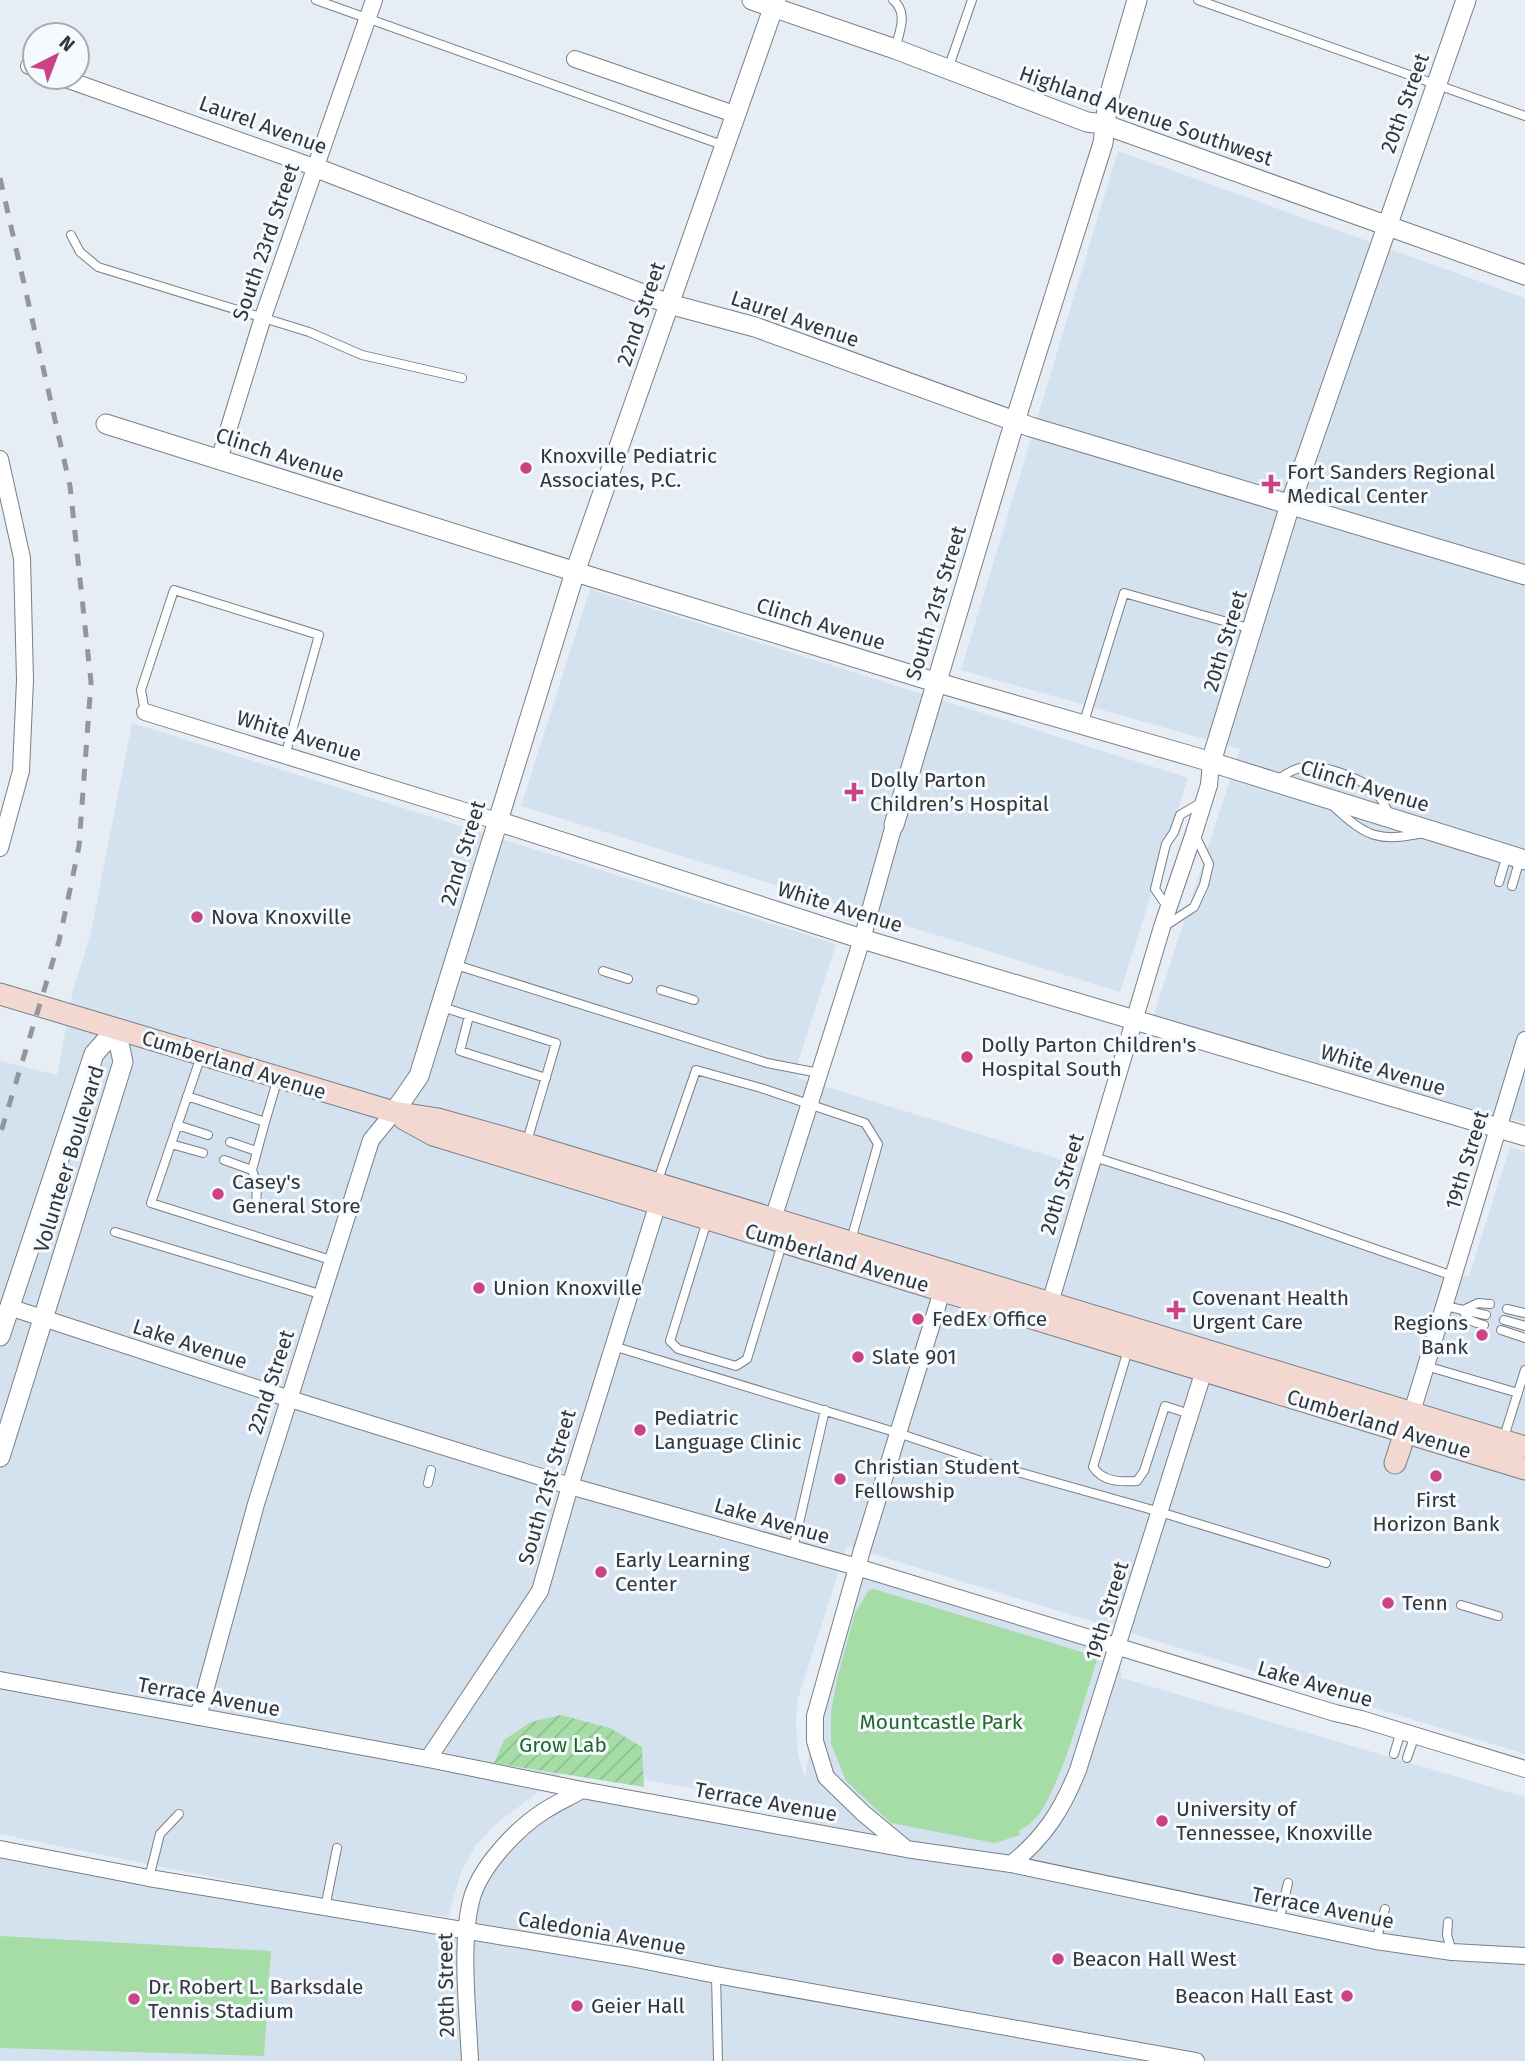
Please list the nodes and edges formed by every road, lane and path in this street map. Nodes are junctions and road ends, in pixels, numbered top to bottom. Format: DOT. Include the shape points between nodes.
graph roads {
  1 [pos="316,0"];
  2 [pos="374,0"];
  3 [pos="752,0"];
  4 [pos="893,0"];
  5 [pos="972,0"];
  6 [pos="1137,0"];
  7 [pos="1198,0"];
  8 [pos="1466,0"];
  9 [pos="775,4"];
  10 [pos="368,19"];
  11 [pos="895,49"];
  12 [pos="575,59"];
  13 [pos="948,69"];
  14 [pos="1436,84"];
  15 [pos="91,88"];
  16 [pos="737,115"];
  17 [pos="1525,116"];
  18 [pos="1104,124"];
  19 [pos="726,146"];
  20 [pos="314,167"];
  21 [pos="1386,226"];
  22 [pos="71,236"];
  23 [pos="1525,275"];
  24 [pos="669,304"];
  25 [pos="262,317"];
  26 [pos="462,378"];
  27 [pos="1015,421"];
  28 [pos="106,424"];
  29 [pos="0,459"];
  30 [pos="219,460"];
  31 [pos="1290,505"];
  32 [pos="575,572"];
  33 [pos="1525,575"];
  34 [pos="1252,629"];
  35 [pos="935,682"];
  36 [pos="145,712"];
  37 [pos="1083,725"];
  38 [pos="285,756"];
  39 [pos="1211,762"];
  40 [pos="1275,782"];
  41 [pos="1323,797"];
  42 [pos="1204,800"];
  43 [pos="1391,818"];
  44 [pos="496,821"];
  45 [pos="894,825"];
  46 [pos="1434,832"];
  47 [pos="1195,833"];
  48 [pos="0,848"];
  49 [pos="1517,858"];
  50 [pos="1499,882"];
  51 [pos="1511,886"];
  52 [pos="1169,909"];
  53 [pos="1162,927"];
  54 [pos="862,939"];
  55 [pos="453,964"];
  56 [pos="603,971"];
  57 [pos="628,979"];
  58 [pos="661,990"];
  59 [pos="0,994"];
  60 [pos="694,999"];
  61 [pos="440,1007"];
  62 [pos="470,1016"];
  63 [pos="1135,1020"];
  64 [pos="116,1029"];
  65 [pos="1525,1040"];
  66 [pos="202,1055"];
  67 [pos="819,1073"];
  68 [pos="278,1078"];
  69 [pos="546,1078"];
  70 [pos="187,1096"];
  71 [pos="809,1104"];
  72 [pos="394,1112"];
  73 [pos="265,1122"];
  74 [pos="177,1125"];
  75 [pos="1498,1128"];
  76 [pos="208,1135"];
  77 [pos="1525,1136"];
  78 [pos="230,1142"];
  79 [pos="171,1144"];
  80 [pos="526,1144"];
  81 [pos="256,1151"];
  82 [pos="202,1153"];
  83 [pos="1094,1157"];
  84 [pos="225,1160"];
  85 [pos="253,1170"];
  86 [pos="657,1193"];
  87 [pos="256,1209"];
  88 [pos="708,1219"];
  89 [pos="115,1232"];
  90 [pos="774,1232"];
  91 [pos="850,1242"];
  92 [pos="334,1261"];
  93 [pos="1454,1276"];
  94 [pos="942,1291"];
  95 [pos="323,1295"];
  96 [pos="1490,1304"];
  97 [pos="1445,1306"];
  98 [pos="9,1307"];
  99 [pos="1507,1309"];
  100 [pos="1463,1310"];
  101 [pos="1047,1312"];
  102 [pos="1525,1313"];
  103 [pos="1486,1315"];
  104 [pos="44,1318"];
  105 [pos="1504,1320"];
  106 [pos="1483,1325"];
  107 [pos="1525,1326"];
  108 [pos="1501,1331"];
  109 [pos="0,1336"];
  110 [pos="1525,1338"];
  111 [pos="613,1346"];
  112 [pos="1129,1348"];
  113 [pos="1207,1362"];
  114 [pos="1426,1366"];
  115 [pos="1525,1370"];
  116 [pos="1518,1393"];
  117 [pos="290,1399"];
  118 [pos="825,1410"];
  119 [pos="1191,1414"];
  120 [pos="1409,1421"];
  121 [pos="898,1433"];
  122 [pos="1503,1440"];
  123 [pos="1525,1447"];
  124 [pos="0,1457"];
  125 [pos="1395,1463"];
  126 [pos="1525,1469"];
  127 [pos="431,1471"];
  128 [pos="428,1483"];
  129 [pos="570,1486"];
  130 [pos="1160,1512"];
  131 [pos="793,1549"];
  132 [pos="1326,1563"];
  133 [pos="857,1567"];
  134 [pos="1461,1605"];
  135 [pos="1498,1616"];
  136 [pos="1117,1647"];
  137 [pos="0,1680"];
  138 [pos="198,1717"];
  139 [pos="1408,1733"];
  140 [pos="1394,1754"];
  141 [pos="1407,1758"];
  142 [pos="428,1759"];
  143 [pos="1525,1769"];
  144 [pos="582,1790"];
  145 [pos="180,1814"];
  146 [pos="337,1848"];
  147 [pos="0,1849"];
  148 [pos="906,1849"];
  149 [pos="1010,1864"];
  150 [pos="149,1878"];
  151 [pos="1288,1882"];
  152 [pos="326,1908"];
  153 [pos="1385,1909"];
  154 [pos="1279,1921"];
  155 [pos="1448,1922"];
  156 [pos="466,1931"];
  157 [pos="1376,1941"];
  158 [pos="1452,1952"];
  159 [pos="1525,1956"];
  160 [pos="716,1975"];
  161 [pos="470,2061"];
  162 [pos="718,2061"];
  163 [pos="1196,2061"];
  1 -- 10 [label="lane"];
  2 -- 10 [label="street, South 23rd Street"];
  3 -- 9 [label="street, Highland Avenue Southwest"];
  4 -- 11 [label="lane" via="902,17"];
  5 -- 13 [label="lane"];
  6 -- 18 [label="street, South 21st Street"];
  7 -- 14 [label="lane"];
  8 -- 14 [label="street, 20th Street"];
  9 -- 11 [label="street, Highland Avenue Southwest"];
  9 -- 16 [label="street, 22nd Street"];
  10 -- 19 [label="lane"];
  10 -- 20 [label="street, South 23rd Street"];
  11 -- 13 [label="street, Highland Avenue Southwest"];
  12 -- 16 [label="street"];
  13 -- 18 [label="street, Highland Avenue Southwest" via="1087,122"];
  14 -- 17 [label="lane"];
  14 -- 21 [label="street, 20th Street"];
  15 -- 20 [label="street, Laurel Avenue"];
  16 -- 19 [label="street, 22nd Street"];
  18 -- 21 [label="street, Highland Avenue Southwest"];
  18 -- 27 [label="street, South 21st Street" via="1103,143"];
  19 -- 24 [label="street, 22nd Street"];
  20 -- 24 [label="street, Laurel Avenue"];
  20 -- 25 [label="street, South 23rd Street"];
  21 -- 23 [label="street, Highland Avenue Southwest"];
  21 -- 31 [label="street, 20th Street"];
  22 -- 25 [label="lane" via="80,252 98,267"];
  24 -- 27 [label="street, Laurel Avenue" via="755,327"];
  24 -- 32 [label="street, 22nd Street"];
  25 -- 26 [label="lane" via="362,355"];
  25 -- 30 [label="street, South 23rd Street"];
  27 -- 31 [label="street, Laurel Avenue"];
  27 -- 35 [label="street, South 21st Street"];
  28 -- 30 [label="street, Clinch Avenue"];
  29 -- 48 [label="street" via="22,558 25,680 21,771"];
  30 -- 32 [label="street, Clinch Avenue"];
  31 -- 33 [label="street, Laurel Avenue"];
  31 -- 34 [label="street, 20th Street"];
  32 -- 35 [label="street, Clinch Avenue"];
  32 -- 44 [label="street, 22nd Street"];
  34 -- 37 [label="lane" via="1124,593"];
  34 -- 39 [label="street, 20th Street"];
  35 -- 37 [label="street, Clinch Avenue"];
  35 -- 45 [label="street, South 21st Street"];
  36 -- 38 [label="street, White Avenue"];
  36 -- 38 [label="lane" via="141,690 174,590 318,635"];
  37 -- 39 [label="street, Clinch Avenue"];
  38 -- 44 [label="street, White Avenue"];
  39 -- 40 [label="street, Clinch Avenue"];
  39 -- 42 [label="street, 20th Street"];
  40 -- 41 [label="street, Clinch Avenue"];
  40 -- 43 [label="lane" via="1307,766 1326,769 1362,781 1381,798"];
  41 -- 43 [label="street, Clinch Avenue"];
  41 -- 46 [label="lane" via="1363,832 1394,839"];
  42 -- 47 [label="street, 20th Street"];
  42 -- 52 [label="lane" via="1180,816 1166,844 1155,889"];
  43 -- 46 [label="street, Clinch Avenue"];
  44 -- 54 [label="street, White Avenue"];
  44 -- 55 [label="street, 22nd Street"];
  45 -- 54 [label="street, South 21st Street"];
  46 -- 49 [label="street, Clinch Avenue"];
  47 -- 52 [label="street, 20th Street"];
  47 -- 53 [label="lane" via="1209,864 1200,898 1183,916"];
  49 -- 50 [label="lane"];
  49 -- 51 [label="lane"];
  52 -- 53 [label="street, 20th Street"];
  53 -- 63 [label="street, 20th Street"];
  54 -- 63 [label="street, White Avenue"];
  54 -- 67 [label="street, South 21st Street"];
  55 -- 61 [label="street, 22nd Street"];
  55 -- 67 [label="lane" via="767,1063"];
  56 -- 57 [label="lane"];
  58 -- 60 [label="lane"];
  59 -- 64 [label="main road, Cumberland Avenue"];
  61 -- 62 [label="lane"];
  61 -- 72 [label="street, 22nd Street" via="419,1076"];
  62 -- 69 [label="lane" via="556,1043"];
  62 -- 69 [label="lane" via="460,1051"];
  63 -- 75 [label="street, White Avenue"];
  63 -- 83 [label="street, 20th Street"];
  64 -- 66 [label="main road, Cumberland Avenue"];
  64 -- 98 [label="street, Volunteer Boulevard" via="94,1054"];
  64 -- 104 [label="street, Volunteer Boulevard" via="123,1062"];
  65 -- 75 [label="street, 19th Street"];
  66 -- 68 [label="main road, Cumberland Avenue"];
  66 -- 70 [label="lane"];
  67 -- 71 [label="street, South 21st Street"];
  68 -- 72 [label="main road, Cumberland Avenue"];
  68 -- 73 [label="lane"];
  69 -- 80 [label="lane"];
  70 -- 73 [label="lane"];
  70 -- 74 [label="lane"];
  71 -- 86 [label="lane" via="696,1070"];
  71 -- 90 [label="street, South 21st Street"];
  71 -- 91 [label="lane" via="865,1123 878,1144"];
  72 -- 80 [label="main road, Cumberland Avenue" via="438,1119"];
  72 -- 86 [label="main road, Cumberland Avenue" via="433,1135"];
  72 -- 92 [label="street, 22nd Street" via="371,1140"];
  73 -- 81 [label="lane"];
  74 -- 76 [label="lane"];
  74 -- 79 [label="lane"];
  75 -- 77 [label="street, White Avenue"];
  75 -- 93 [label="street, 19th Street"];
  78 -- 81 [label="lane"];
  79 -- 82 [label="lane"];
  79 -- 92 [label="lane" via="151,1202"];
  80 -- 86 [label="main road, Cumberland Avenue"];
  81 -- 85 [label="lane"];
  83 -- 93 [label="lane"];
  83 -- 101 [label="street, 20th Street"];
  84 -- 85 [label="lane"];
  85 -- 87 [label="lane"];
  86 -- 88 [label="main road, Cumberland Avenue"];
  86 -- 90 [label="main road, Cumberland Avenue"];
  86 -- 111 [label="street, South 21st Street"];
  88 -- 90 [label="main road, Cumberland Avenue"];
  88 -- 90 [label="lane" via="670,1341 678,1349 736,1366 747,1359"];
  89 -- 95 [label="lane"];
  90 -- 91 [label="main road, Cumberland Avenue"];
  90 -- 94 [label="main road, Cumberland Avenue"];
  91 -- 101 [label="main road, Cumberland Avenue"];
  92 -- 95 [label="street, 22nd Street"];
  93 -- 97 [label="street, 19th Street"];
  94 -- 101 [label="main road, Cumberland Avenue"];
  94 -- 121 [label="street"];
  95 -- 117 [label="street, 22nd Street"];
  96 -- 100 [label="lane" via="1478,1303"];
  97 -- 100 [label="lane"];
  97 -- 114 [label="street, 19th Street"];
  98 -- 104 [label="street, Lake Avenue"];
  98 -- 109 [label="street, Volunteer Boulevard"];
  99 -- 102 [label="lane"];
  100 -- 103 [label="lane"];
  100 -- 106 [label="lane" via="1466,1318"];
  101 -- 112 [label="main road, Cumberland Avenue"];
  101 -- 113 [label="main road, Cumberland Avenue"];
  104 -- 117 [label="street, Lake Avenue"];
  104 -- 124 [label="street, Volunteer Boulevard"];
  105 -- 107 [label="lane"];
  108 -- 110 [label="lane"];
  111 -- 118 [label="lane"];
  111 -- 129 [label="street, South 21st Street"];
  112 -- 113 [label="main road, Cumberland Avenue"];
  112 -- 119 [label="lane" via="1093,1467 1098,1475 1117,1482 1137,1481 1165,1406"];
  113 -- 119 [label="street, 19th Street"];
  113 -- 120 [label="main road, Cumberland Avenue"];
  114 -- 116 [label="lane"];
  114 -- 120 [label="street, 19th Street"];
  115 -- 116 [label="lane"];
  116 -- 122 [label="lane"];
  117 -- 129 [label="street, Lake Avenue"];
  117 -- 138 [label="street, 22nd Street"];
  118 -- 121 [label="lane"];
  118 -- 131 [label="lane"];
  119 -- 130 [label="street, 19th Street"];
  120 -- 122 [label="main road, Cumberland Avenue"];
  120 -- 125 [label="main road"];
  120 -- 126 [label="main road, Cumberland Avenue"];
  121 -- 130 [label="lane"];
  121 -- 133 [label="street"];
  122 -- 123 [label="main road, Cumberland Avenue"];
  127 -- 128 [label="lane"];
  129 -- 131 [label="street, Lake Avenue"];
  129 -- 142 [label="street, South 21st Street" via="540,1591"];
  130 -- 132 [label="lane"];
  130 -- 136 [label="street, 19th Street"];
  131 -- 133 [label="street, Lake Avenue"];
  133 -- 136 [label="street, Lake Avenue"];
  133 -- 148 [label="street" via="815,1716 815,1741 826,1777"];
  134 -- 135 [label="lane"];
  136 -- 139 [label="street, Lake Avenue"];
  136 -- 149 [label="street, 19th Street" via="1066,1800 1031,1849"];
  137 -- 138 [label="street, Terrace Avenue"];
  138 -- 142 [label="street, Terrace Avenue"];
  139 -- 140 [label="lane"];
  139 -- 141 [label="lane"];
  139 -- 143 [label="street, Lake Avenue"];
  142 -- 144 [label="street, Terrace Avenue"];
  144 -- 148 [label="street, Terrace Avenue"];
  144 -- 156 [label="street, 20th Street" via="544,1811 491,1860 471,1898"];
  145 -- 150 [label="lane" via="160,1834"];
  146 -- 152 [label="lane"];
  147 -- 150 [label="street, Caledonia Avenue"];
  148 -- 149 [label="street, Terrace Avenue"];
  149 -- 154 [label="street, Terrace Avenue"];
  150 -- 152 [label="street, Caledonia Avenue"];
  151 -- 154 [label="lane"];
  152 -- 156 [label="street, Caledonia Avenue"];
  153 -- 157 [label="lane"];
  154 -- 157 [label="street, Terrace Avenue"];
  155 -- 158 [label="lane"];
  156 -- 160 [label="street, Caledonia Avenue"];
  156 -- 161 [label="street, 20th Street"];
  157 -- 158 [label="street, Terrace Avenue"];
  158 -- 159 [label="street, Terrace Avenue"];
  160 -- 162 [label="lane"];
  160 -- 163 [label="street, Caledonia Avenue"];
}
